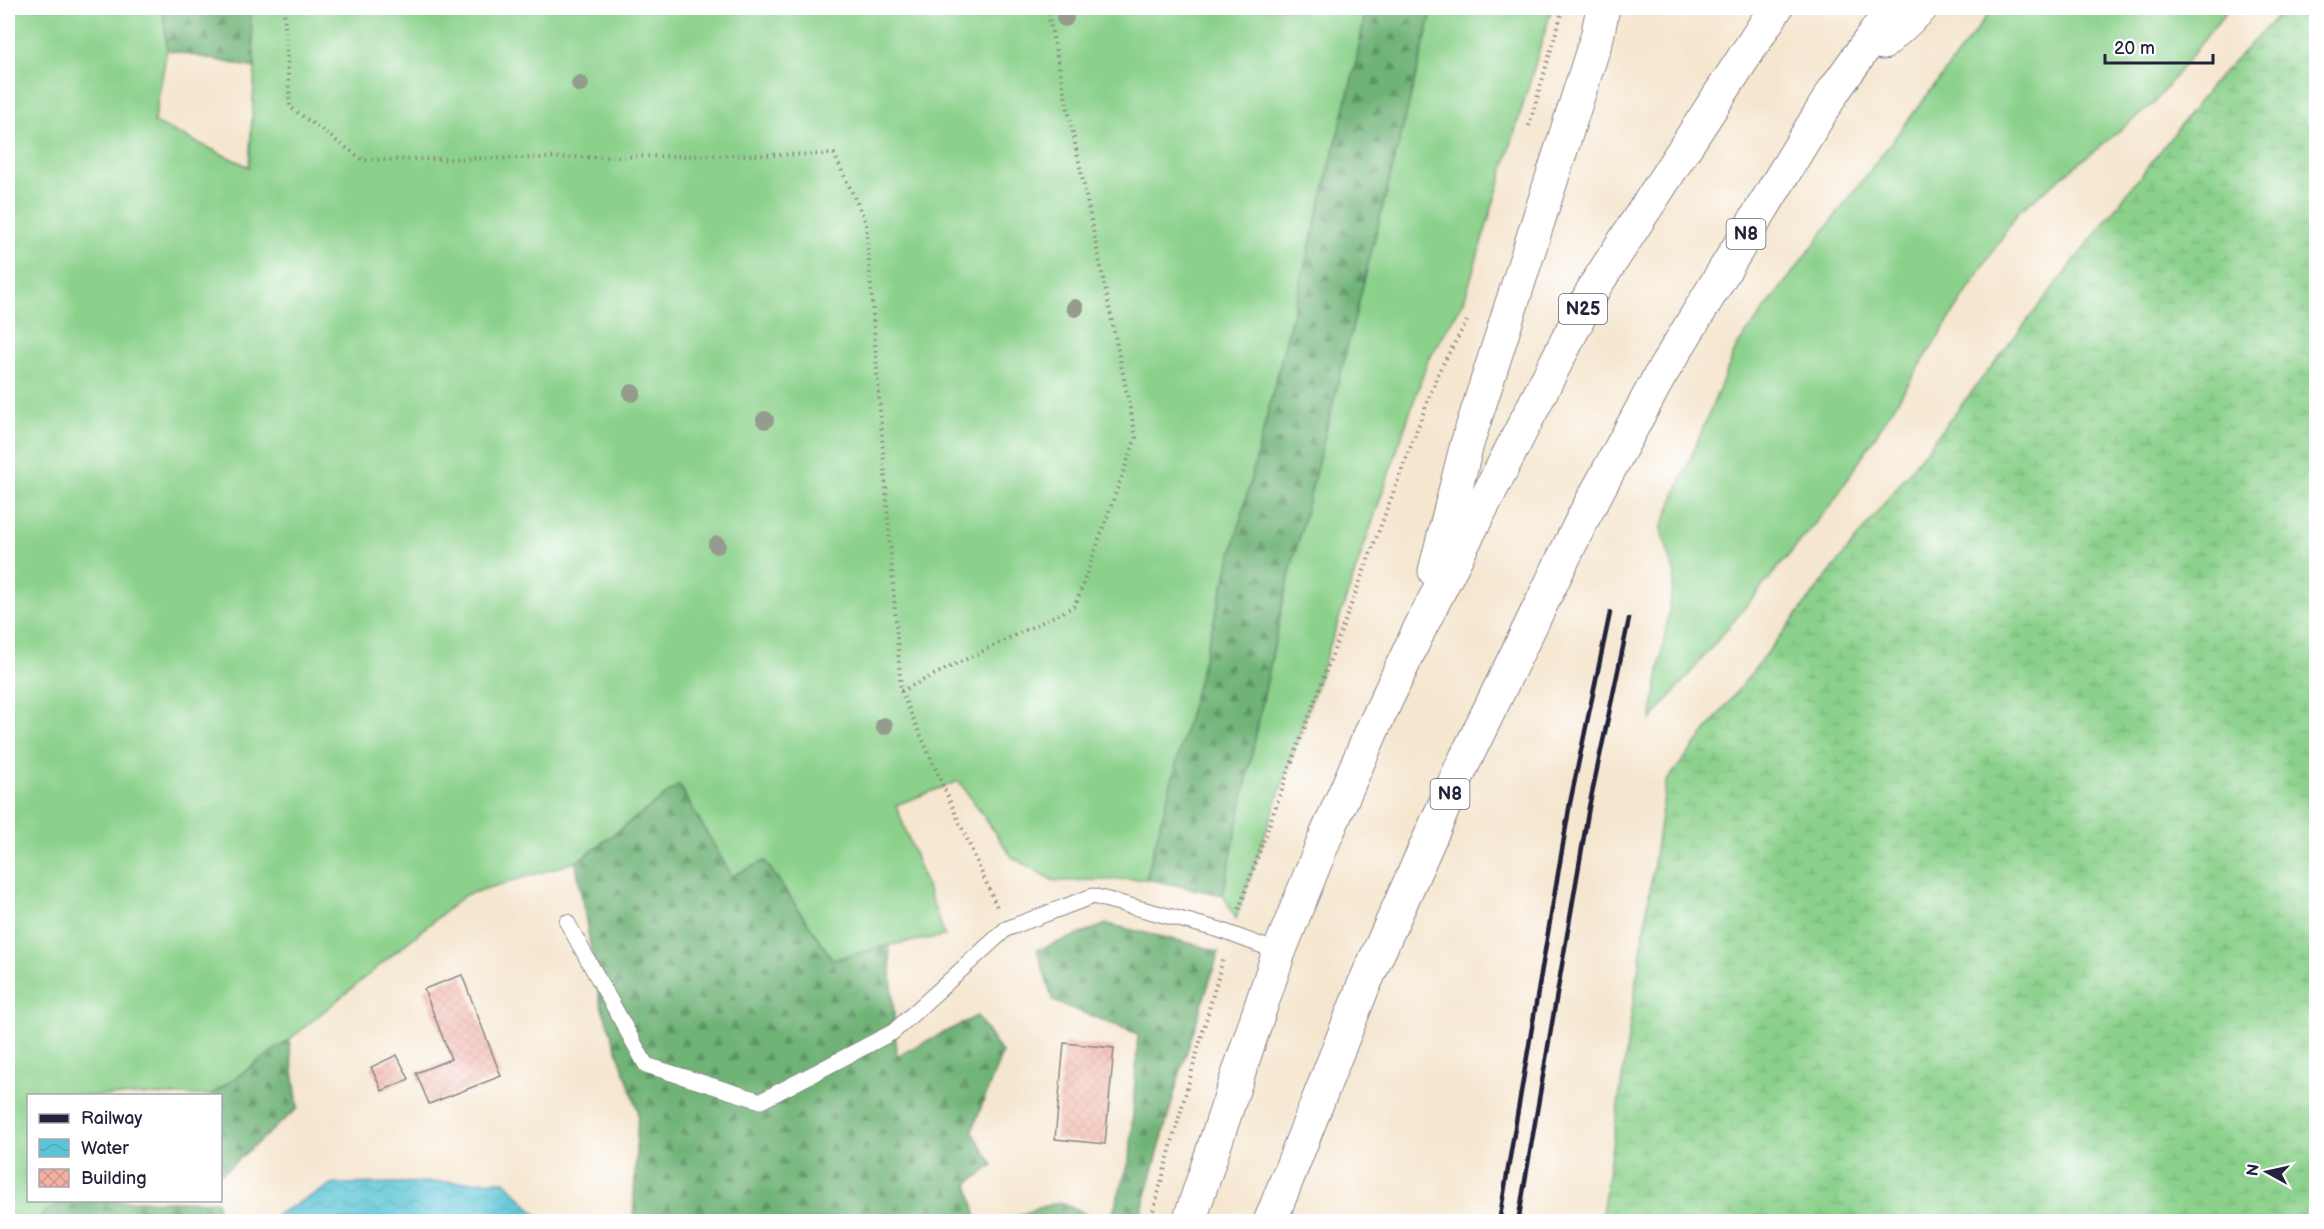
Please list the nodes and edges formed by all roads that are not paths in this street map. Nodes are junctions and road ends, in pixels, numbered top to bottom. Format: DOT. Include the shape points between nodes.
graph roads {
  1 [pos="1603,8"];
  2 [pos="1776,8"];
  3 [pos="1893,8"];
  4 [pos="1921,8"];
  5 [pos="1835,89"];
  6 [pos="1420,628"];
  7 [pos="567,922"];
  8 [pos="1279,952"];
  9 [pos="1189,1221"];
  10 [pos="1270,1221"];
  1 -- 6 [label="highway" via="1467,444"];
  2 -- 6 [label="highway, N25" via="1595,286"];
  3 -- 5 [label="highway, N8"];
  4 -- 5 [label="highway"];
  5 -- 10 [label="highway, N8" via="1658,379 1584,516 1462,766 1363,987"];
  6 -- 8 [label="highway" via="1334,818"];
  7 -- 8 [label="lane" via="646,1065 761,1101 893,1032 1006,928 1093,896 1230,934"];
  8 -- 9 [label="highway"];
}
